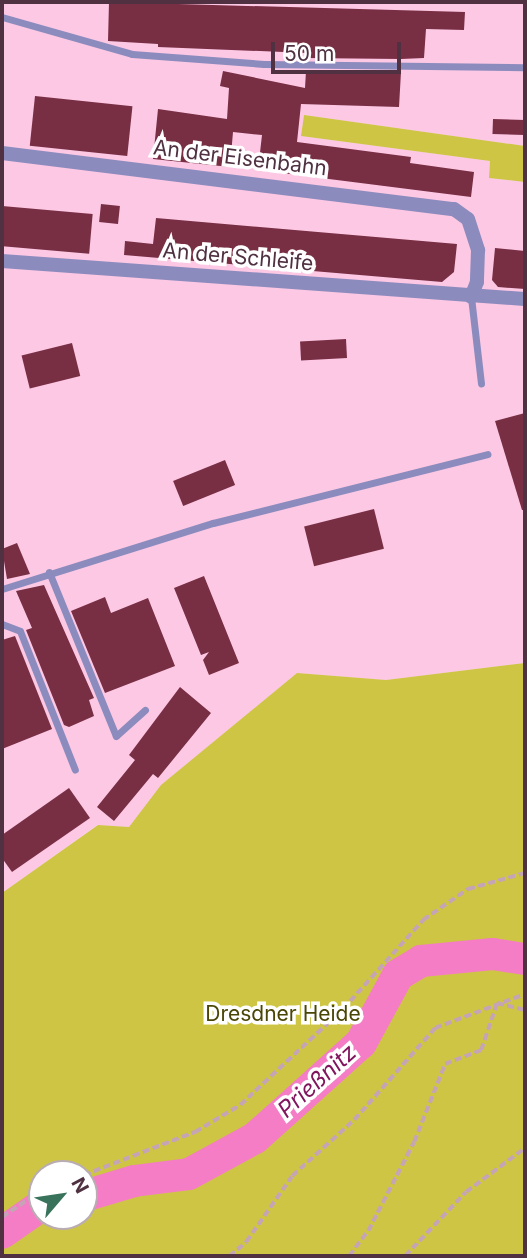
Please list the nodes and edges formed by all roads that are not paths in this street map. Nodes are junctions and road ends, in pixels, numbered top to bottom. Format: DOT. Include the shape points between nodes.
graph roads {
  1 [pos="2,17"];
  2 [pos="525,67"];
  3 [pos="2,153"];
  4 [pos="2,261"];
  5 [pos="471,297"];
  6 [pos="525,299"];
  7 [pos="481,383"];
  8 [pos="487,454"];
  9 [pos="49,572"];
  10 [pos="2,589"];
  11 [pos="2,624"];
  12 [pos="145,710"];
  13 [pos="75,770"];
  1 -- 2 [label="lane" via="132,54 264,64"];
  3 -- 5 [label="street, An der Eisenbahn" via="454,209 468,219 478,250 477,282"];
  4 -- 5 [label="street, An der Schleife"];
  5 -- 6 [label="street, An der Schleife"];
  5 -- 7 [label="lane"];
  8 -- 9 [label="lane" via="213,523"];
  9 -- 10 [label="lane"];
  9 -- 12 [label="lane" via="116,736"];
  11 -- 13 [label="lane" via="20,631 62,727"];
}
